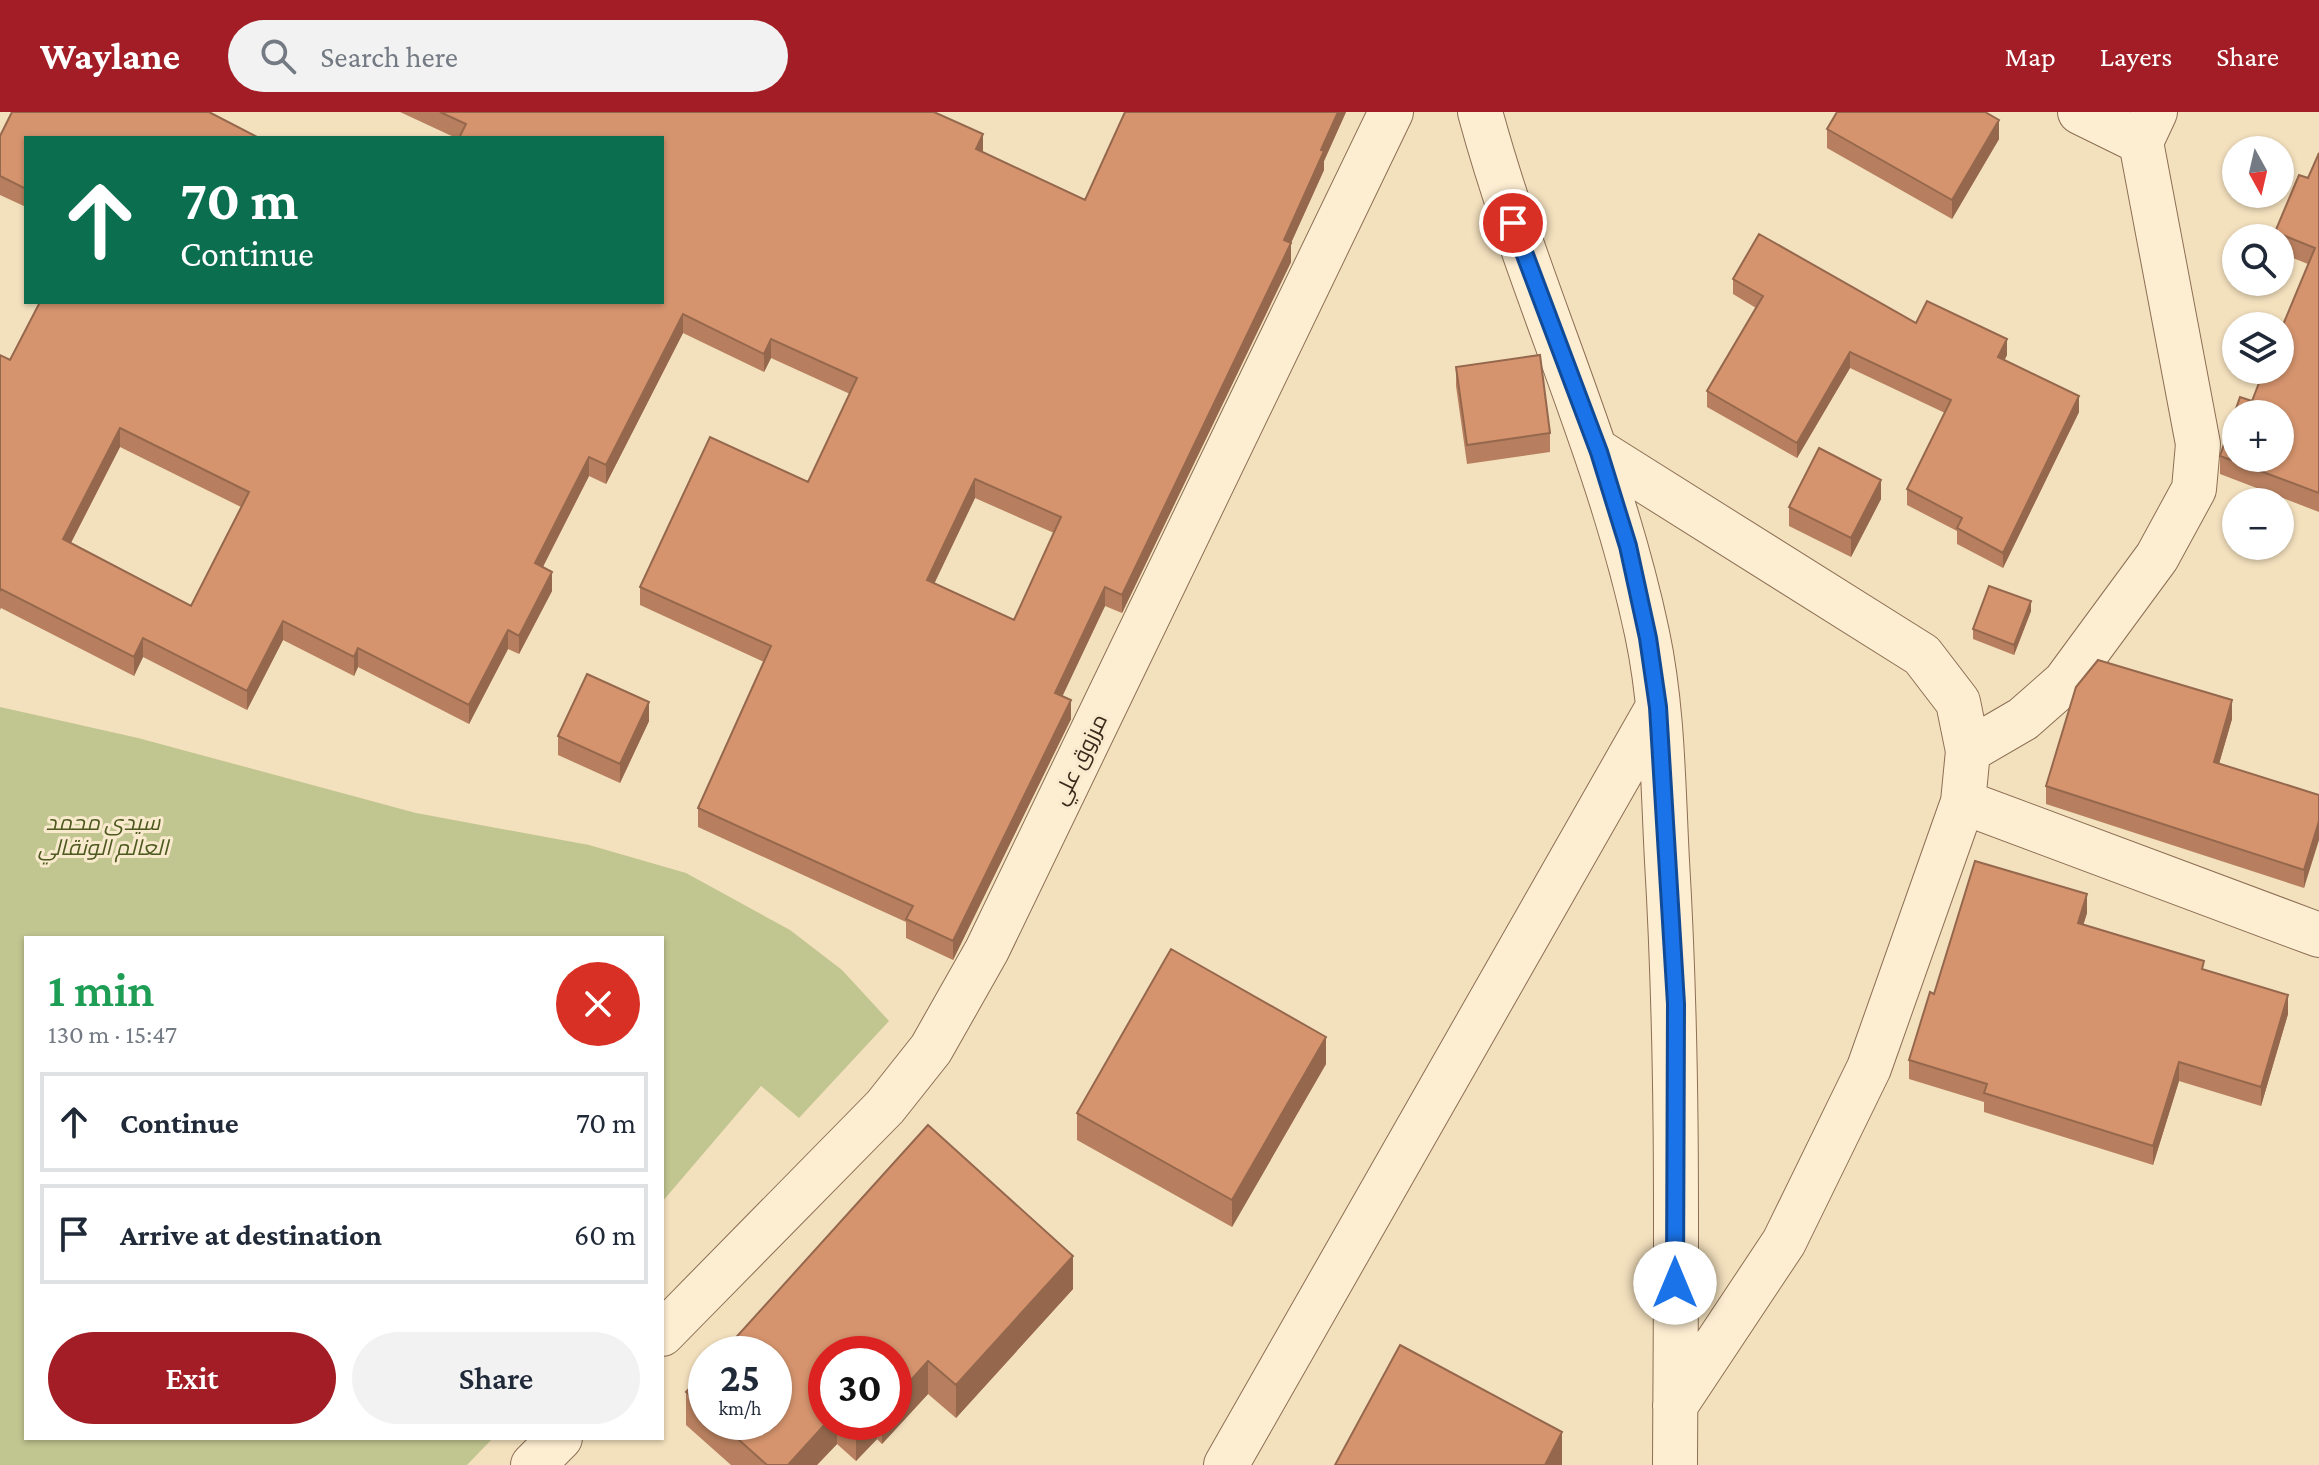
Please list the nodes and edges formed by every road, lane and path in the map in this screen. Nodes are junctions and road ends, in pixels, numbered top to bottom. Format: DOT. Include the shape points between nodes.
graph roads {
  1 [pos="1391,112"];
  2 [pos="1480,112"];
  3 [pos="2080,112"];
  4 [pos="2148,127"];
  5 [pos="1599,452"];
  6 [pos="1658,707"];
  7 [pos="1968,751"];
  8 [pos="1963,802"];
  9 [pos="2319,935"];
  10 [pos="664,1332"];
  11 [pos="1675,1406"];
  12 [pos="558,1440"];
  13 [pos="533,1465"];
  14 [pos="1226,1465"];
  15 [pos="1675,1465"];
  1 -- 10 [label="street, مرزوق علي" via="994,936 931,1049 885,1107"];
  2 -- 5 [label="street" via="1522,251"];
  3 -- 4 [label="street"];
  4 -- 7 [label="street" via="2198,444 2194,489 2157,557 2065,682 2023,719"];
  5 -- 6 [label="street" via="1628,546"];
  5 -- 7 [label="street" via="1922,655 1958,702"];
  6 -- 11 [label="street" via="1676,1004"];
  6 -- 14 [label="street"];
  7 -- 8 [label="street"];
  8 -- 9 [label="street"];
  8 -- 11 [label="street" via="1869,1068 1784,1242"];
  11 -- 15 [label="street"];
  12 -- 13 [label="street"];
}
